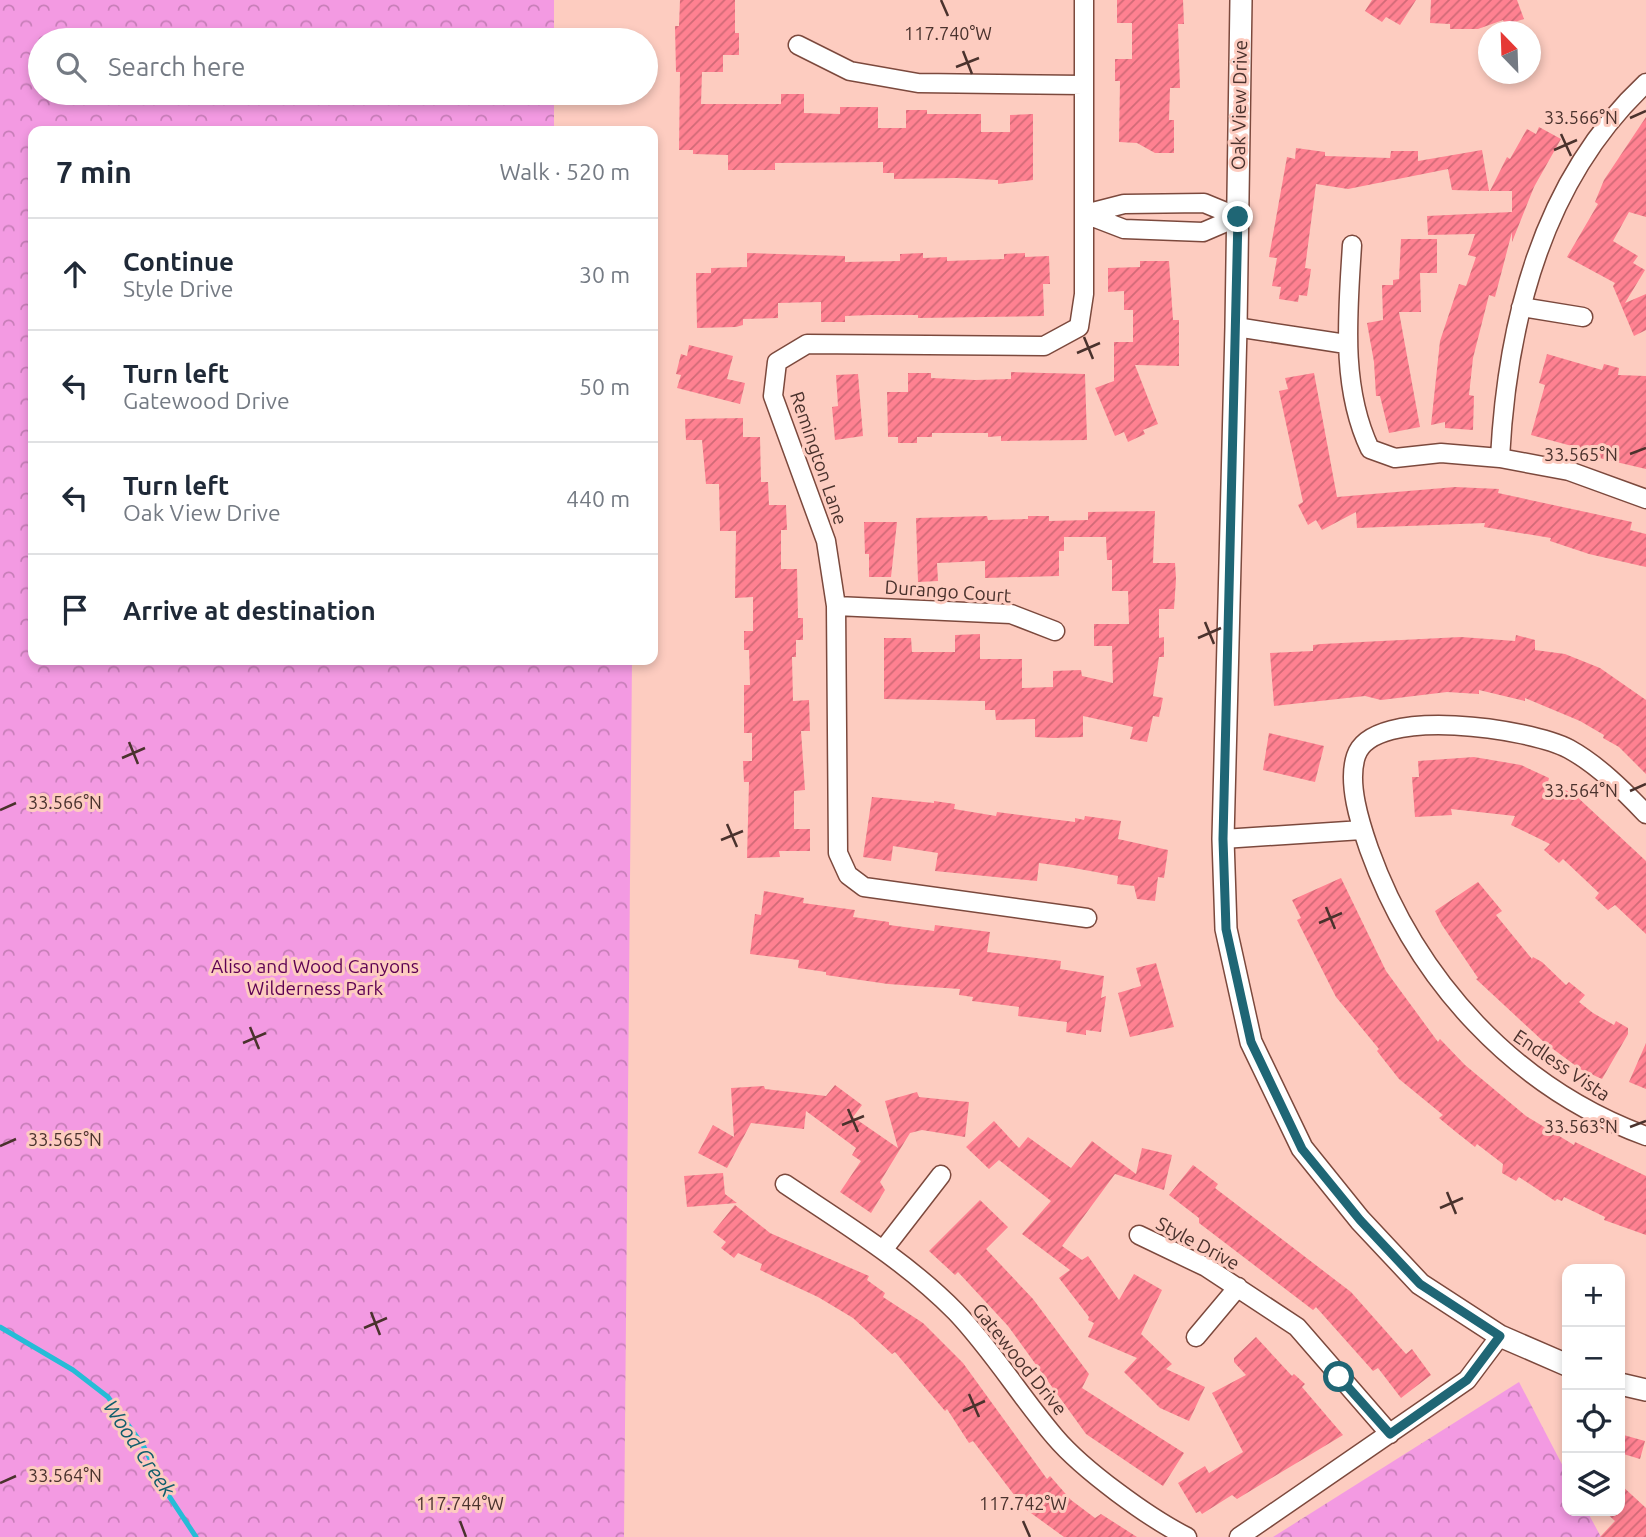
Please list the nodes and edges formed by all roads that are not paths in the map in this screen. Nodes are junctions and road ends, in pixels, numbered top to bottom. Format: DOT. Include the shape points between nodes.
graph roads {
  1 [pos="1084,0"];
  2 [pos="1241,0"];
  3 [pos="798,45"];
  4 [pos="1646,83"];
  5 [pos="1083,85"];
  6 [pos="1149,203"];
  7 [pos="1085,214"];
  8 [pos="1238,217"];
  9 [pos="1149,230"];
  10 [pos="1352,245"];
  11 [pos="1521,306"];
  12 [pos="1583,317"];
  13 [pos="1236,327"];
  14 [pos="1346,344"];
  15 [pos="1500,458"];
  16 [pos="1646,499"];
  17 [pos="836,606"];
  18 [pos="1055,631"];
  19 [pos="1646,814"];
  20 [pos="1362,830"];
  21 [pos="1223,839"];
  22 [pos="1087,918"];
  23 [pos="1646,1136"];
  24 [pos="940,1175"];
  25 [pos="785,1184"];
  26 [pos="1139,1235"];
  27 [pos="883,1250"];
  28 [pos="1238,1287"];
  29 [pos="1500,1336"];
  30 [pos="1196,1337"];
  31 [pos="1562,1362"];
  32 [pos="1625,1385"];
  33 [pos="1646,1390"];
  34 [pos="1390,1434"];
  35 [pos="1187,1537"];
  36 [pos="1239,1537"];
  1 -- 5 [label="street, Remington Lane"];
  2 -- 8 [label="street, Oak View Drive"];
  3 -- 5 [label="street" via="850,71 918,83"];
  4 -- 11 [label="street" via="1595,138 1540,243"];
  5 -- 7 [label="street, Remington Lane"];
  6 -- 7 [label="street"];
  6 -- 8 [label="street" via="1204,203"];
  6 -- 9 [label="street"];
  7 -- 9 [label="street" via="1124,229"];
  7 -- 17 [label="street, Remington Lane" via="1079,327 1044,346 807,344 777,362 773,396 827,541"];
  8 -- 9 [label="street" via="1203,232"];
  8 -- 13 [label="street, Oak View Drive"];
  10 -- 14 [label="street"];
  11 -- 12 [label="street"];
  11 -- 15 [label="street" via="1503,406"];
  13 -- 14 [label="street"];
  13 -- 21 [label="street, Oak View Drive"];
  14 -- 15 [label="street" via="1360,429 1370,449 1395,458 1441,453"];
  15 -- 16 [label="street" via="1569,471"];
  17 -- 18 [label="street, Durango Court" via="1011,614"];
  17 -- 22 [label="street, Remington Lane" via="838,853 848,875 864,887"];
  19 -- 20 [label="street, Endless Vista" via="1622,789 1569,749 1519,731 1469,726 1412,728 1383,731 1367,739 1356,756 1354,789"];
  20 -- 21 [label="street"];
  20 -- 23 [label="street, Endless Vista" via="1393,907 1424,961 1474,1023 1500,1049 1556,1090 1604,1119"];
  21 -- 29 [label="street, Oak View Drive" via="1226,929 1251,1042 1302,1149 1420,1284"];
  24 -- 27 [label="street"];
  25 -- 27 [label="street, Gatewood Drive"];
  26 -- 28 [label="street, Style Drive"];
  27 -- 35 [label="street, Gatewood Drive" via="990,1349 1056,1438 1096,1475"];
  28 -- 30 [label="street, Style Drive"];
  28 -- 34 [label="street, Style Drive" via="1297,1327"];
  29 -- 31 [label="street, Oak View Drive"];
  29 -- 34 [label="street" via="1467,1380"];
  32 -- 33 [label="street"];
  34 -- 36 [label="street"];
}
